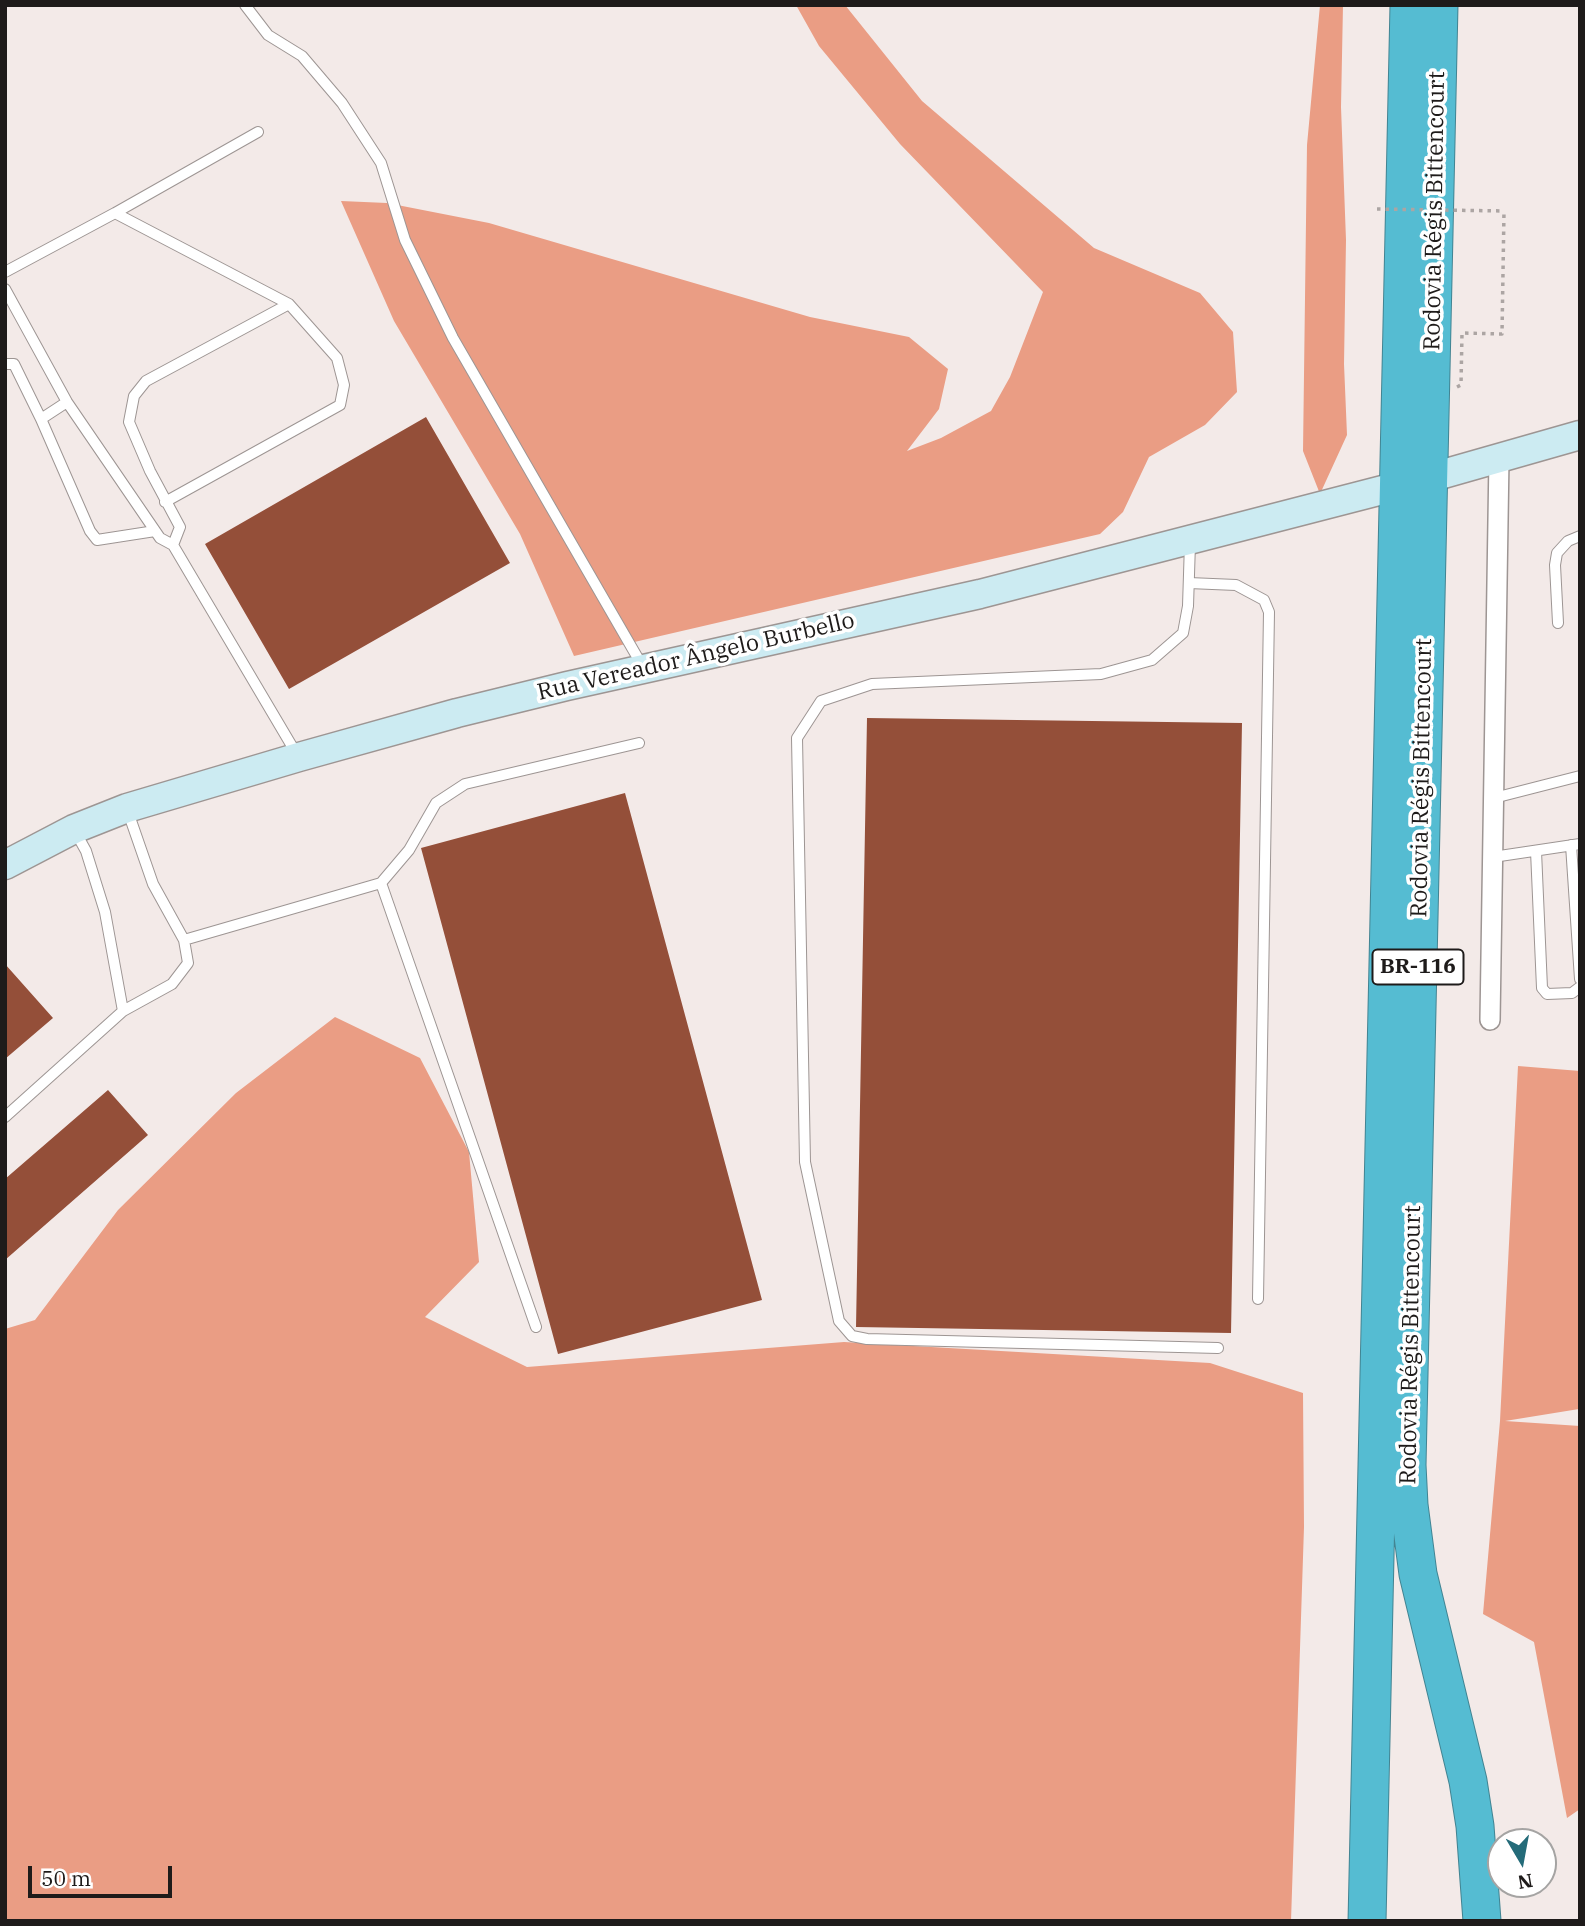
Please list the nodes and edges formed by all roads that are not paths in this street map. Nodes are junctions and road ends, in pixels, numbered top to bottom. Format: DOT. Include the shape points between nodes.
graph roads {
  1 [pos="246,5"];
  2 [pos="1409,5"];
  3 [pos="1439,5"];
  4 [pos="258,132"];
  5 [pos="116,213"];
  6 [pos="5,272"];
  7 [pos="5,289"];
  8 [pos="289,304"];
  9 [pos="5,364"];
  10 [pos="67,402"];
  11 [pos="41,419"];
  12 [pos="1580,435"];
  13 [pos="1499,458"];
  14 [pos="1413,482"];
  15 [pos="165,502"];
  16 [pos="155,531"];
  17 [pos="1580,536"];
  18 [pos="1190,539"];
  19 [pos="173,545"];
  20 [pos="1189,583"];
  21 [pos="1558,623"];
  22 [pos="644,668"];
  23 [pos="639,743"];
  24 [pos="299,757"];
  25 [pos="1580,776"];
  26 [pos="1494,798"];
  27 [pos="127,808"];
  28 [pos="74,829"];
  29 [pos="1575,845"];
  30 [pos="1536,850"];
  31 [pos="1493,857"];
  32 [pos="5,865"];
  33 [pos="382,883"];
  34 [pos="184,940"];
  35 [pos="1580,979"];
  36 [pos="1580,987"];
  37 [pos="123,1011"];
  38 [pos="1490,1020"];
  39 [pos="5,1117"];
  40 [pos="1258,1299"];
  41 [pos="536,1327"];
  42 [pos="1218,1348"];
  43 [pos="1367,1921"];
  44 [pos="1482,1921"];
  1 -- 22 [label="lane" via="268,35 302,56 381,163 405,240 453,338"];
  2 -- 14 [label="highway, Rodovia Régis Bittencourt / BR-116"];
  3 -- 14 [label="highway, Rodovia Régis Bittencourt / BR-116" via="1430,402"];
  4 -- 5 [label="lane"];
  5 -- 6 [label="lane"];
  5 -- 8 [label="lane"];
  7 -- 10 [label="lane"];
  8 -- 15 [label="lane" via="146,381 134,396 130,422"];
  8 -- 15 [label="lane" via="337,358 344,385 340,405"];
  9 -- 11 [label="lane" via="14,364"];
  10 -- 11 [label="lane"];
  10 -- 16 [label="lane"];
  11 -- 16 [label="lane" via="97,540"];
  12 -- 13 [label="main road, Rua Vereador Ângelo Burbello"];
  13 -- 14 [label="main road, Rua Vereador Ângelo Burbello"];
  13 -- 26 [label="street"];
  14 -- 18 [label="main road, Rua Vereador Ângelo Burbello"];
  14 -- 43 [label="highway, Rodovia Régis Bittencourt / BR-116"];
  14 -- 44 [label="highway, Rodovia Régis Bittencourt / BR-116" via="1407,1465 1418,1574 1468,1781"];
  15 -- 19 [label="lane" via="180,527"];
  16 -- 19 [label="lane"];
  17 -- 21 [label="lane" via="1558,553"];
  18 -- 20 [label="lane"];
  18 -- 22 [label="main road, Rua Vereador Ângelo Burbello" via="981,594"];
  19 -- 24 [label="lane"];
  20 -- 40 [label="lane" via="1236,585 1264,600 1269,612"];
  20 -- 42 [label="lane" via="1183,634 1152,660 1101,674 872,684 821,701 797,738 805,1162 839,1321 852,1336"];
  22 -- 24 [label="main road, Rua Vereador Ângelo Burbello"];
  23 -- 33 [label="lane" via="465,784 436,803 409,850"];
  24 -- 27 [label="main road, Rua Vereador Ângelo Burbello"];
  25 -- 26 [label="lane"];
  26 -- 31 [label="street"];
  27 -- 28 [label="main road, Rua Vereador Ângelo Burbello"];
  27 -- 34 [label="lane" via="153,884"];
  28 -- 32 [label="main road, Rua Vereador Ângelo Burbello"];
  28 -- 37 [label="lane" via="86,851 105,912"];
  29 -- 30 [label="lane"];
  29 -- 35 [label="lane"];
  30 -- 31 [label="lane"];
  30 -- 36 [label="lane" via="1542,988 1547,994 1572,993"];
  31 -- 38 [label="street"];
  33 -- 34 [label="lane"];
  33 -- 41 [label="lane"];
  34 -- 37 [label="lane" via="188,962 172,984"];
  37 -- 39 [label="lane"];
}
